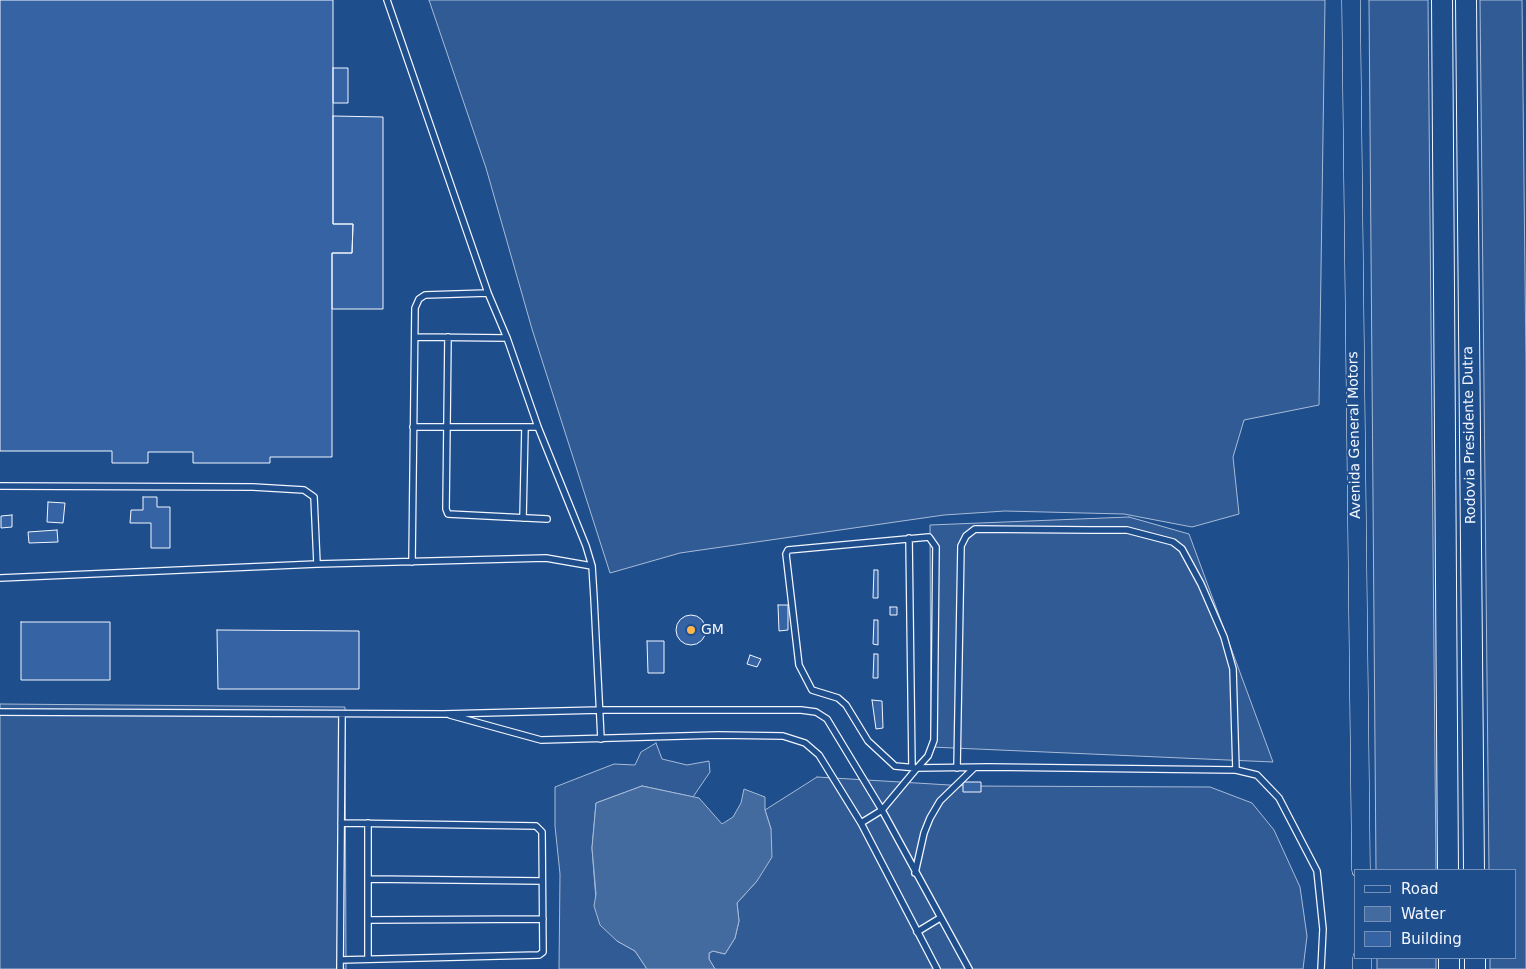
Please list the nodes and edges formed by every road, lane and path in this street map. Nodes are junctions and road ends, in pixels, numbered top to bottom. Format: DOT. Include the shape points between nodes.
graph roads {
  1 [pos="387,0"];
  2 [pos="1350,0"];
  3 [pos="1442,0"];
  4 [pos="1466,0"];
  5 [pos="488,293"];
  6 [pos="415,337"];
  7 [pos="448,337"];
  8 [pos="507,338"];
  9 [pos="413,427"];
  10 [pos="447,427"];
  11 [pos="525,427"];
  12 [pos="538,427"];
  13 [pos="0,486"];
  14 [pos="523,518"];
  15 [pos="547,519"];
  16 [pos="909,538"];
  17 [pos="412,562"];
  18 [pos="317,564"];
  19 [pos="592,566"];
  20 [pos="0,578"];
  21 [pos="600,710"];
  22 [pos="0,712"];
  23 [pos="342,714"];
  24 [pos="443,714"];
  25 [pos="601,739"];
  26 [pos="914,768"];
  27 [pos="957,768"];
  28 [pos="974,768"];
  29 [pos="1236,770"];
  30 [pos="882,810"];
  31 [pos="342,823"];
  32 [pos="368,823"];
  33 [pos="861,823"];
  34 [pos="1361,869"];
  35 [pos="1448,869"];
  36 [pos="1474,869"];
  37 [pos="915,873"];
  38 [pos="368,879"];
  39 [pos="542,881"];
  40 [pos="940,918"];
  41 [pos="368,920"];
  42 [pos="543,920"];
  43 [pos="917,932"];
  44 [pos="340,960"];
  45 [pos="368,960"];
  46 [pos="340,969"];
  47 [pos="938,969"];
  48 [pos="970,969"];
  49 [pos="1321,969"];
  1 -- 5 [label="lane"];
  2 -- 34 [label="main road, Avenida General Motors"];
  3 -- 35 [label="highway, Rodovia Presidente Dutra"];
  4 -- 36 [label="highway, Rodovia Presidente Dutra"];
  5 -- 6 [label="lane" via="425,295 415,308"];
  5 -- 8 [label="lane"];
  6 -- 7 [label="lane"];
  6 -- 9 [label="lane"];
  7 -- 8 [label="lane"];
  7 -- 10 [label="lane"];
  8 -- 12 [label="lane"];
  9 -- 10 [label="lane"];
  9 -- 17 [label="lane"];
  10 -- 11 [label="lane"];
  10 -- 14 [label="lane" via="448,514"];
  11 -- 12 [label="lane"];
  11 -- 14 [label="lane"];
  12 -- 19 [label="lane"];
  13 -- 18 [label="lane" via="304,490 314,497"];
  14 -- 15 [label="lane"];
  16 -- 26 [label="lane"];
  16 -- 26 [label="lane" via="929,537 936,547 934,740 928,756"];
  16 -- 26 [label="lane" via="818,546 788,550 786,554 799,666 812,690 838,698 846,705 868,741 894,766"];
  17 -- 18 [label="lane"];
  17 -- 19 [label="lane" via="546,558"];
  18 -- 20 [label="lane"];
  19 -- 21 [label="lane"];
  21 -- 24 [label="lane"];
  21 -- 25 [label="lane"];
  21 -- 30 [label="lane" via="816,712 827,719"];
  22 -- 23 [label="lane"];
  23 -- 24 [label="lane"];
  23 -- 31 [label="lane"];
  24 -- 25 [label="lane" via="541,740"];
  25 -- 33 [label="lane" via="783,736 805,743 818,755"];
  26 -- 27 [label="lane"];
  26 -- 30 [label="lane"];
  27 -- 28 [label="lane"];
  27 -- 29 [label="lane" via="961,546 966,536 975,529 1127,530 1173,542 1182,548 1207,597 1234,668"];
  28 -- 29 [label="lane"];
  28 -- 37 [label="lane" via="940,801 930,818"];
  29 -- 49 [label="lane" via="1257,775 1270,786 1292,820 1317,870 1323,930"];
  30 -- 33 [label="lane"];
  30 -- 37 [label="lane"];
  31 -- 32 [label="lane"];
  31 -- 44 [label="lane"];
  32 -- 38 [label="lane"];
  32 -- 39 [label="lane" via="536,826 542,832"];
  33 -- 43 [label="lane"];
  37 -- 40 [label="lane"];
  38 -- 39 [label="lane"];
  38 -- 41 [label="lane"];
  39 -- 42 [label="lane"];
  40 -- 43 [label="lane"];
  40 -- 48 [label="lane"];
  41 -- 42 [label="lane"];
  41 -- 45 [label="lane"];
  42 -- 45 [label="lane" via="543,952 539,955"];
  43 -- 47 [label="lane"];
  44 -- 45 [label="lane"];
  44 -- 46 [label="lane"];
}
